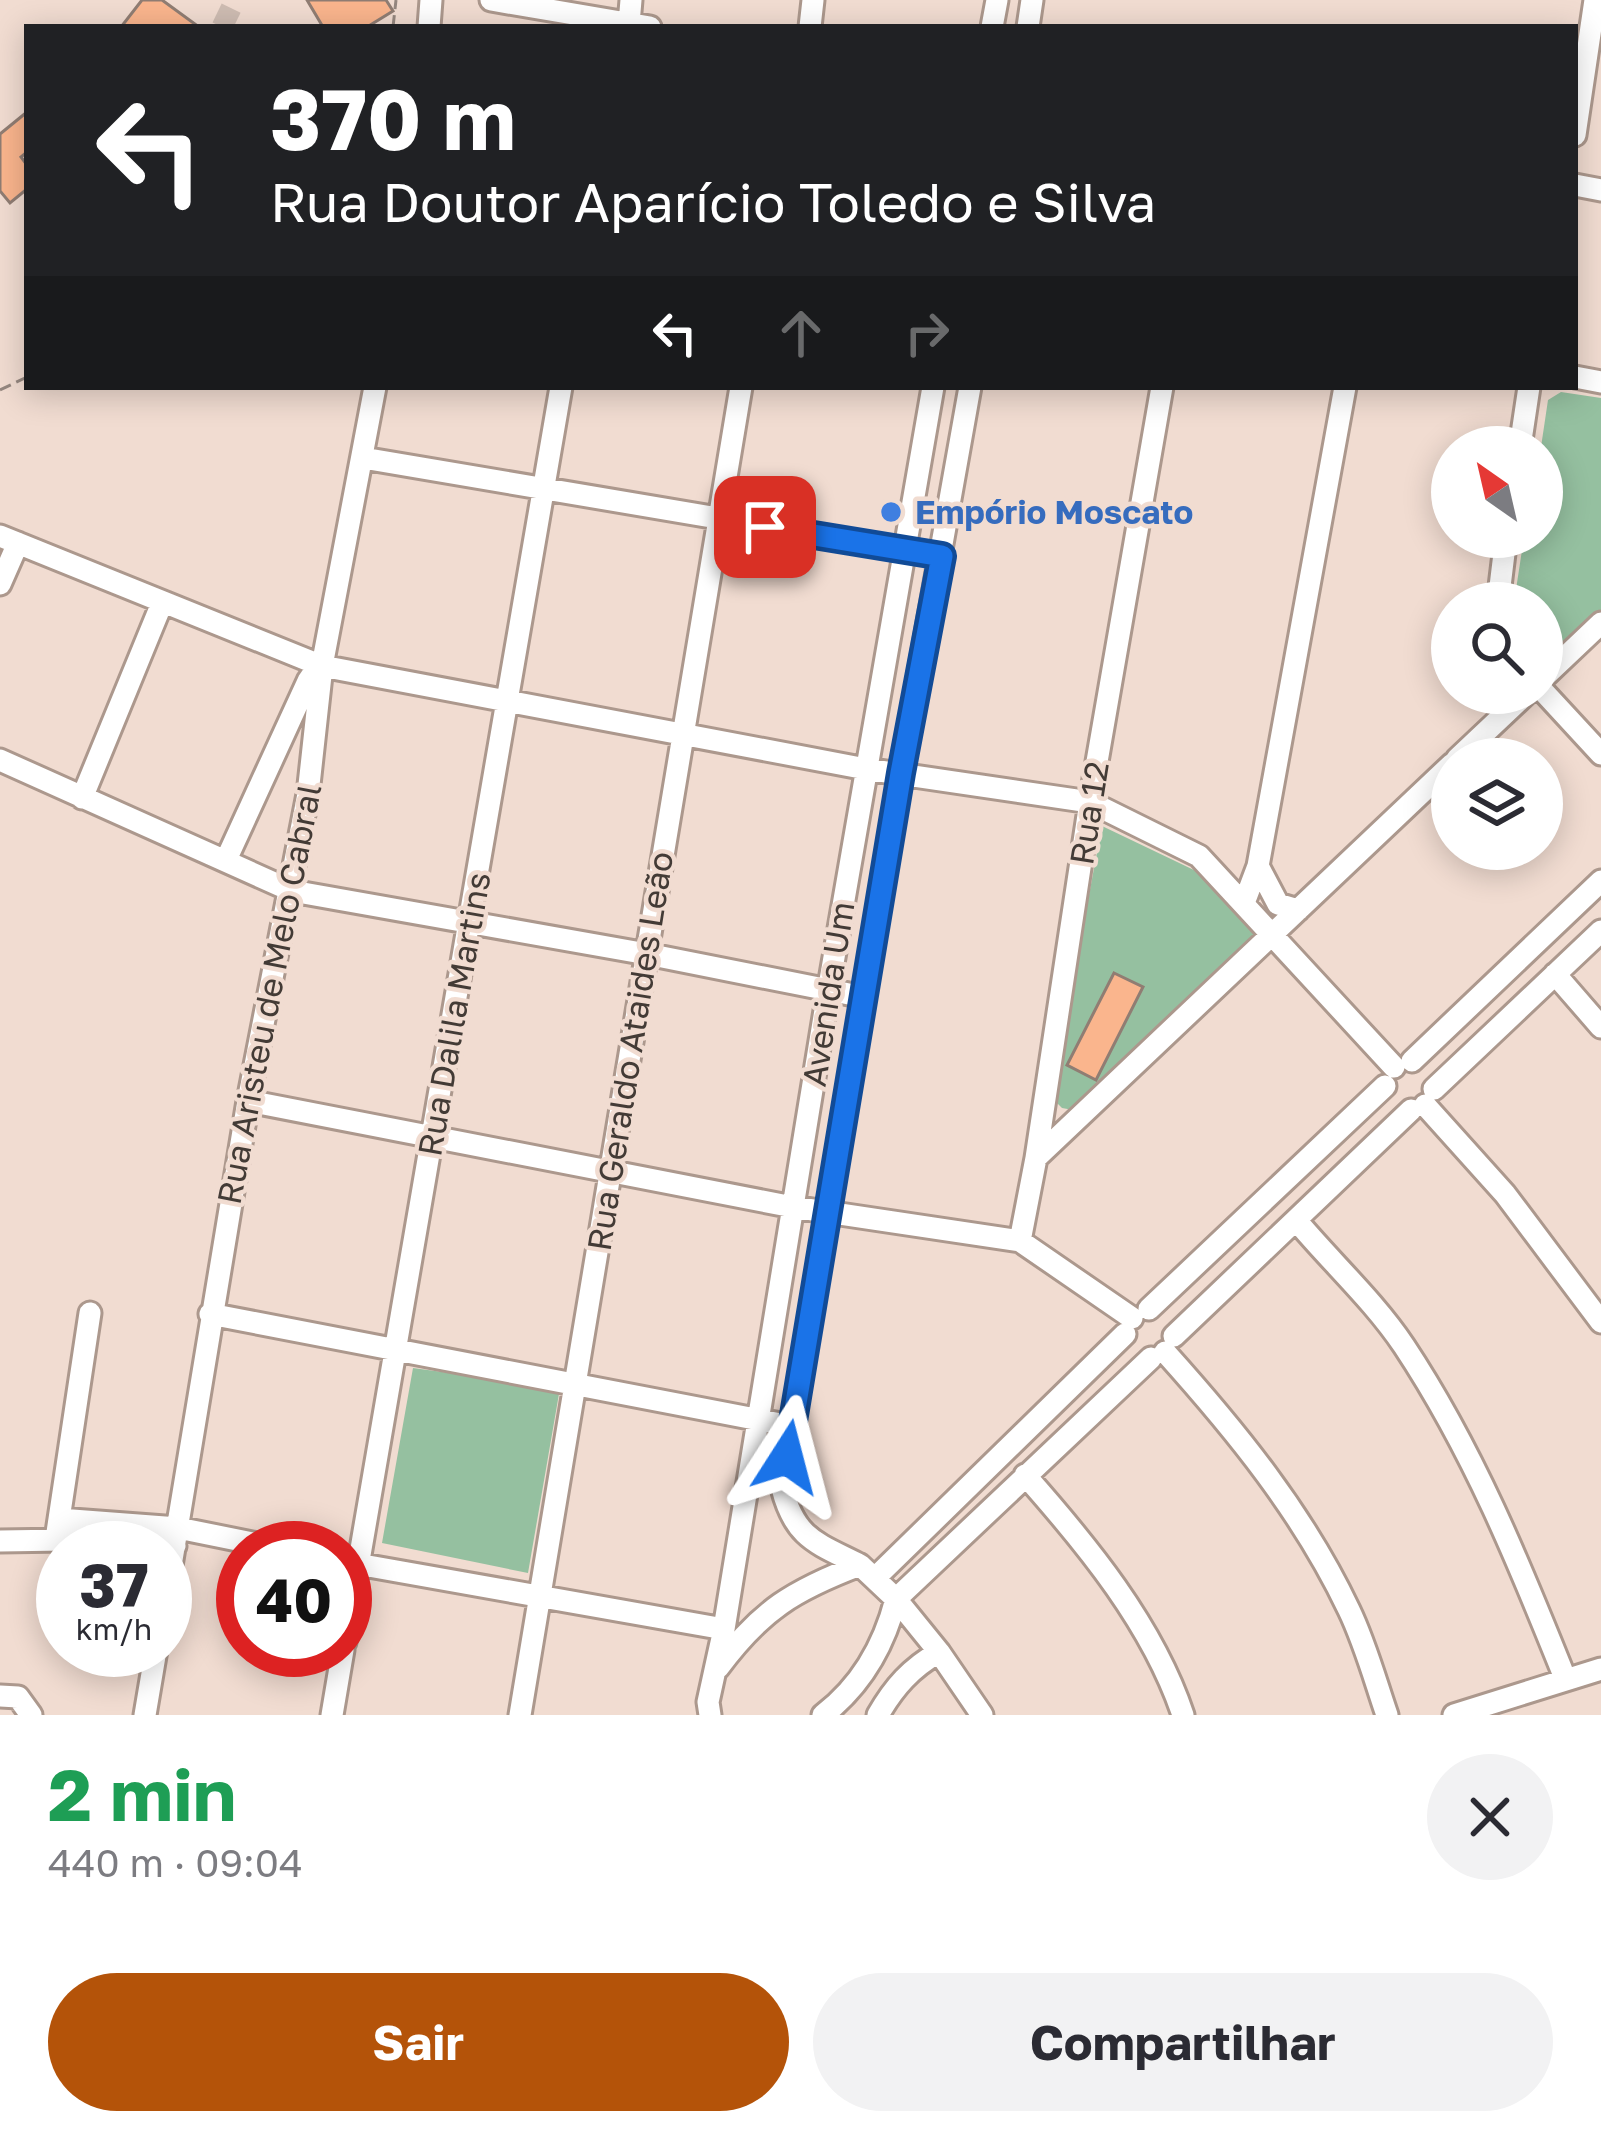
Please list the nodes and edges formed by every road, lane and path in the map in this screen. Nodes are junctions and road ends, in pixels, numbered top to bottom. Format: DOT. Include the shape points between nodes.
graph roads {
  1 [pos="491,0"];
  2 [pos="1595,0"];
  3 [pos="629,24"];
  4 [pos="1578,115"];
  5 [pos="374,390"];
  6 [pos="560,390"];
  7 [pos="741,390"];
  8 [pos="932,390"];
  9 [pos="970,390"];
  10 [pos="1161,390"];
  11 [pos="1344,390"];
  12 [pos="1529,390"];
  13 [pos="1523,426"];
  14 [pos="363,458"];
  15 [pos="544,489"];
  16 [pos="719,520"];
  17 [pos="9,539"];
  18 [pos="904,551"];
  19 [pos="942,556"];
  20 [pos="0,584"];
  21 [pos="162,603"];
  22 [pos="1601,622"];
  23 [pos="1563,659"];
  24 [pos="321,665"];
  25 [pos="507,701"];
  26 [pos="1563,713"];
  27 [pos="1505,714"];
  28 [pos="683,734"];
  29 [pos="1479,738"];
  30 [pos="1601,754"];
  31 [pos="0,760"];
  32 [pos="866,769"];
  33 [pos="901,773"];
  34 [pos="1431,784"];
  35 [pos="82,798"];
  36 [pos="1090,802"];
  37 [pos="226,860"];
  38 [pos="1258,866"];
  39 [pos="1601,881"];
  40 [pos="292,891"];
  41 [pos="1244,903"];
  42 [pos="1298,910"];
  43 [pos="470,922"];
  44 [pos="1601,931"];
  45 [pos="1271,935"];
  46 [pos="646,954"];
  47 [pos="1555,974"];
  48 [pos="828,992"];
  49 [pos="864,997"];
  50 [pos="1601,1027"];
  51 [pos="1397,1071"];
  52 [pos="248,1101"];
  53 [pos="1423,1101"];
  54 [pos="434,1134"];
  55 [pos="1036,1158"];
  56 [pos="610,1171"];
  57 [pos="794,1207"];
  58 [pos="828,1210"];
  59 [pos="1296,1220"];
  60 [pos="1020,1240"];
  61 [pos="90,1313"];
  62 [pos="210,1314"];
  63 [pos="1135,1321"];
  64 [pos="1601,1322"];
  65 [pos="397,1348"];
  66 [pos="1164,1349"];
  67 [pos="575,1382"];
  68 [pos="758,1419"];
  69 [pos="791,1426"];
  70 [pos="1025,1475"];
  71 [pos="59,1521"];
  72 [pos="179,1521"];
  73 [pos="361,1521"];
  74 [pos="36,1534"];
  75 [pos="0,1541"];
  76 [pos="372,1567"];
  77 [pos="868,1571"];
  78 [pos="539,1599"];
  79 [pos="896,1599"];
  80 [pos="724,1629"];
  81 [pos="939,1652"];
  82 [pos="1601,1669"];
  83 [pos="715,1673"];
  84 [pos="152,1677"];
  85 [pos="339,1677"];
  86 [pos="1565,1678"];
  87 [pos="0,1696"];
  88 [pos="30,1712"];
  89 [pos="708,1714"];
  90 [pos="145,1715"];
  91 [pos="332,1715"];
  92 [pos="520,1715"];
  93 [pos="823,1715"];
  94 [pos="878,1715"];
  95 [pos="982,1715"];
  96 [pos="1183,1715"];
  97 [pos="1387,1715"];
  98 [pos="1454,1715"];
  1 -- 3 [label="street"];
  2 -- 4 [label="street"];
  5 -- 14 [label="street, Rua Aristeu de Melo Cabral"];
  6 -- 15 [label="street, Rua Dalila Martins"];
  7 -- 16 [label="street, Rua Geraldo Ataides Leão"];
  8 -- 18 [label="street, Avenida Um"];
  9 -- 19 [label="street, Avenida Um"];
  10 -- 36 [label="street, Rua 12"];
  11 -- 38 [label="street"];
  12 -- 13 [label="street"];
  14 -- 15 [label="street"];
  14 -- 24 [label="street, Rua Aristeu de Melo Cabral"];
  15 -- 16 [label="street"];
  15 -- 25 [label="street, Rua Dalila Martins"];
  16 -- 18 [label="street"];
  16 -- 28 [label="street, Rua Geraldo Ataides Leão"];
  17 -- 20 [label="street"];
  17 -- 21 [label="street"];
  18 -- 19 [label="street"];
  18 -- 32 [label="street, Avenida Um"];
  19 -- 33 [label="street, Avenida Um"];
  21 -- 24 [label="street"];
  21 -- 35 [label="street"];
  22 -- 23 [label="street"];
  24 -- 25 [label="street"];
  24 -- 37 [label="street"];
  24 -- 40 [label="street, Rua Aristeu de Melo Cabral"];
  25 -- 28 [label="street"];
  25 -- 43 [label="street, Rua Dalila Martins"];
  26 -- 30 [label="street"];
  27 -- 29 [label="street"];
  28 -- 32 [label="street"];
  28 -- 46 [label="street, Rua Geraldo Ataides Leão"];
  31 -- 35 [label="street"];
  32 -- 33 [label="street"];
  32 -- 48 [label="street, Avenida Um"];
  33 -- 36 [label="street"];
  33 -- 49 [label="street, Avenida Um"];
  34 -- 42 [label="street"];
  35 -- 37 [label="street"];
  36 -- 41 [label="street" via="1198,856"];
  36 -- 55 [label="street, Rua 12"];
  37 -- 40 [label="street"];
  38 -- 41 [label="street"];
  38 -- 42 [label="street" via="1278,904"];
  39 -- 51 [label="street"];
  40 -- 43 [label="street"];
  40 -- 52 [label="street, Rua Aristeu de Melo Cabral"];
  41 -- 45 [label="street"];
  42 -- 45 [label="street"];
  43 -- 46 [label="street"];
  43 -- 54 [label="street, Rua Dalila Martins"];
  44 -- 47 [label="street"];
  45 -- 51 [label="street"];
  45 -- 55 [label="street"];
  46 -- 48 [label="street"];
  46 -- 56 [label="street, Rua Geraldo Ataides Leão"];
  47 -- 50 [label="street"];
  47 -- 53 [label="street"];
  48 -- 49 [label="street"];
  48 -- 57 [label="street, Avenida Um"];
  49 -- 58 [label="street, Avenida Um"];
  51 -- 53 [label="street" via="1394,1104"];
  51 -- 53 [label="street" via="1429,1069"];
  51 -- 63 [label="street"];
  52 -- 54 [label="street"];
  52 -- 62 [label="street, Rua Aristeu de Melo Cabral"];
  53 -- 59 [label="street"];
  53 -- 64 [label="street"];
  54 -- 56 [label="street"];
  54 -- 65 [label="street, Rua Dalila Martins"];
  55 -- 60 [label="street, Rua 12"];
  56 -- 57 [label="street"];
  56 -- 67 [label="street, Rua Geraldo Ataides Leão"];
  57 -- 58 [label="street"];
  57 -- 68 [label="street, Avenida Um"];
  58 -- 60 [label="street"];
  58 -- 69 [label="street, Avenida Um"];
  59 -- 66 [label="street"];
  59 -- 86 [label="street" via="1401,1342 1454,1427"];
  60 -- 63 [label="street"];
  61 -- 71 [label="street"];
  62 -- 65 [label="street"];
  62 -- 72 [label="street, Rua Aristeu de Melo Cabral"];
  63 -- 66 [label="street" via="1134,1352"];
  63 -- 66 [label="street" via="1168,1318"];
  63 -- 77 [label="street"];
  65 -- 67 [label="street"];
  65 -- 73 [label="street, Rua Dalila Martins"];
  66 -- 70 [label="street"];
  66 -- 97 [label="street" via="1291,1506 1350,1611"];
  67 -- 68 [label="street"];
  67 -- 78 [label="street, Rua Geraldo Ataides Leão"];
  68 -- 69 [label="street"];
  68 -- 80 [label="street, Avenida Um"];
  69 -- 77 [label="street, Avenida Um" via="782,1488 788,1508 809,1541"];
  70 -- 79 [label="street"];
  70 -- 96 [label="street" via="1128,1607"];
  74 -- 75 [label="street"];
  76 -- 78 [label="street"];
  77 -- 79 [label="street"];
  77 -- 83 [label="street" via="806,1586 763,1614"];
  78 -- 80 [label="street"];
  78 -- 92 [label="street, Rua Geraldo Ataides Leão"];
  79 -- 81 [label="street"];
  79 -- 93 [label="street" via="872,1662"];
  80 -- 83 [label="street, Avenida Um"];
  81 -- 94 [label="street" via="916,1666"];
  81 -- 95 [label="street"];
  82 -- 86 [label="street"];
  83 -- 89 [label="street, Avenida Um"];
  84 -- 90 [label="street"];
  85 -- 91 [label="street, Rua Dalila Martins"];
  86 -- 98 [label="street"];
  87 -- 88 [label="street" via="18,1697"];
}
